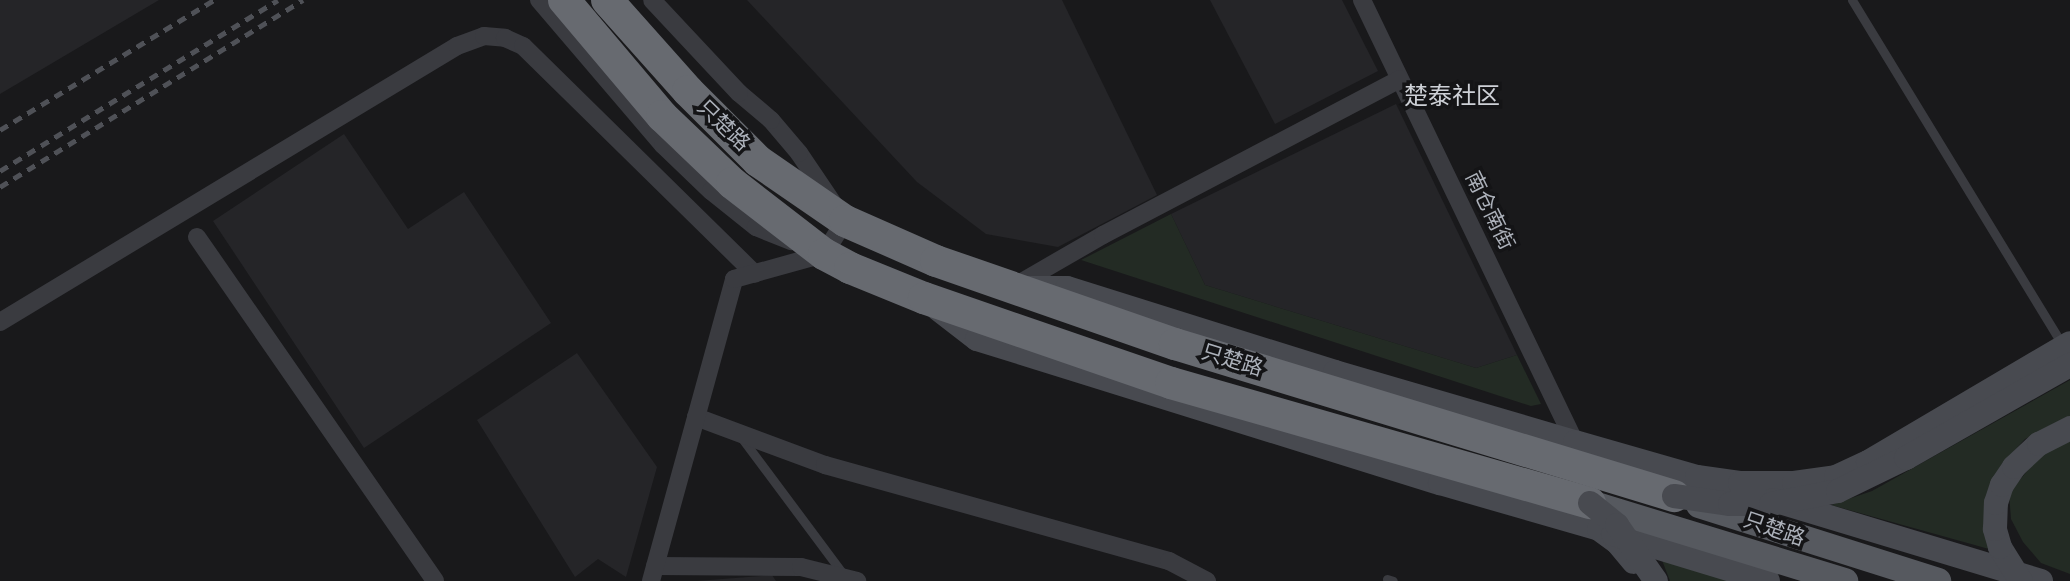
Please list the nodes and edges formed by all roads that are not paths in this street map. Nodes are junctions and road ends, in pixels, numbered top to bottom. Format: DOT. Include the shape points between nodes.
graph roads {
  1 [pos="538,0"];
  2 [pos="564,0"];
  3 [pos="607,0"];
  4 [pos="652,0"];
  5 [pos="1362,0"];
  6 [pos="1852,0"];
  7 [pos="1400,79"];
  8 [pos="845,221"];
  9 [pos="197,237"];
  10 [pos="824,254"];
  11 [pos="755,274"];
  12 [pos="1009,288"];
  13 [pos="924,298"];
  14 [pos="0,321"];
  15 [pos="2068,351"];
  16 [pos="696,417"];
  17 [pos="2070,428"];
  18 [pos="738,432"];
  19 [pos="1575,442"];
  20 [pos="1685,487"];
  21 [pos="1595,516"];
  22 [pos="653,574"];
  23 [pos="851,580"];
  24 [pos="435,581"];
  25 [pos="1208,581"];
  26 [pos="1644,581"];
  27 [pos="1656,581"];
  28 [pos="1769,581"];
  29 [pos="1845,581"];
  30 [pos="1938,581"];
  31 [pos="2021,581"];
  32 [pos="2041,581"];
  1 -- 10 [label="street" via="663,145 711,191 756,227"];
  2 -- 10 [label="highway, 只楚路" via="672,125 732,183"];
  3 -- 8 [label="highway, 只楚路" via="688,91 758,160"];
  4 -- 8 [label="street" via="720,75 778,129"];
  5 -- 7 [label="street, 南仓南街"];
  6 -- 15 [label="lane"];
  7 -- 12 [label="street"];
  7 -- 19 [label="street, 南仓南街"];
  8 -- 10 [label="street"];
  8 -- 12 [label="highway, 只楚路"];
  9 -- 24 [label="street"];
  10 -- 11 [label="street"];
  10 -- 13 [label="highway, 只楚路"];
  11 -- 14 [label="street" via="523,46 484,36 457,46"];
  11 -- 16 [label="street" via="734,279"];
  12 -- 19 [label="main road" via="1067,288"];
  12 -- 20 [label="highway, 只楚路" via="1385,408"];
  13 -- 21 [label="highway, 只楚路" via="1171,383 1374,440"];
  13 -- 21 [label="main road" via="978,339 1428,480"];
  15 -- 20 [label="main road, bridge" via="1869,478 1838,491 1771,504 1730,503"];
  16 -- 18 [label="street"];
  16 -- 22 [label="street"];
  17 -- 31 [label="main road, bridge" via="2039,444 2014,467 1996,503 2000,547"];
  18 -- 23 [label="lane"];
  18 -- 25 [label="street" via="825,465 1169,561"];
  19 -- 20 [label="main road"];
  20 -- 30 [label="main road, 只楚路, bridge"];
  20 -- 32 [label="main road"];
  21 -- 26 [label="main road" via="1637,565"];
  21 -- 27 [label="main road, bridge" via="1616,525"];
  21 -- 28 [label="main road"];
  21 -- 29 [label="main road, 只楚路"];
  22 -- 23 [label="street" via="801,567"];
}
